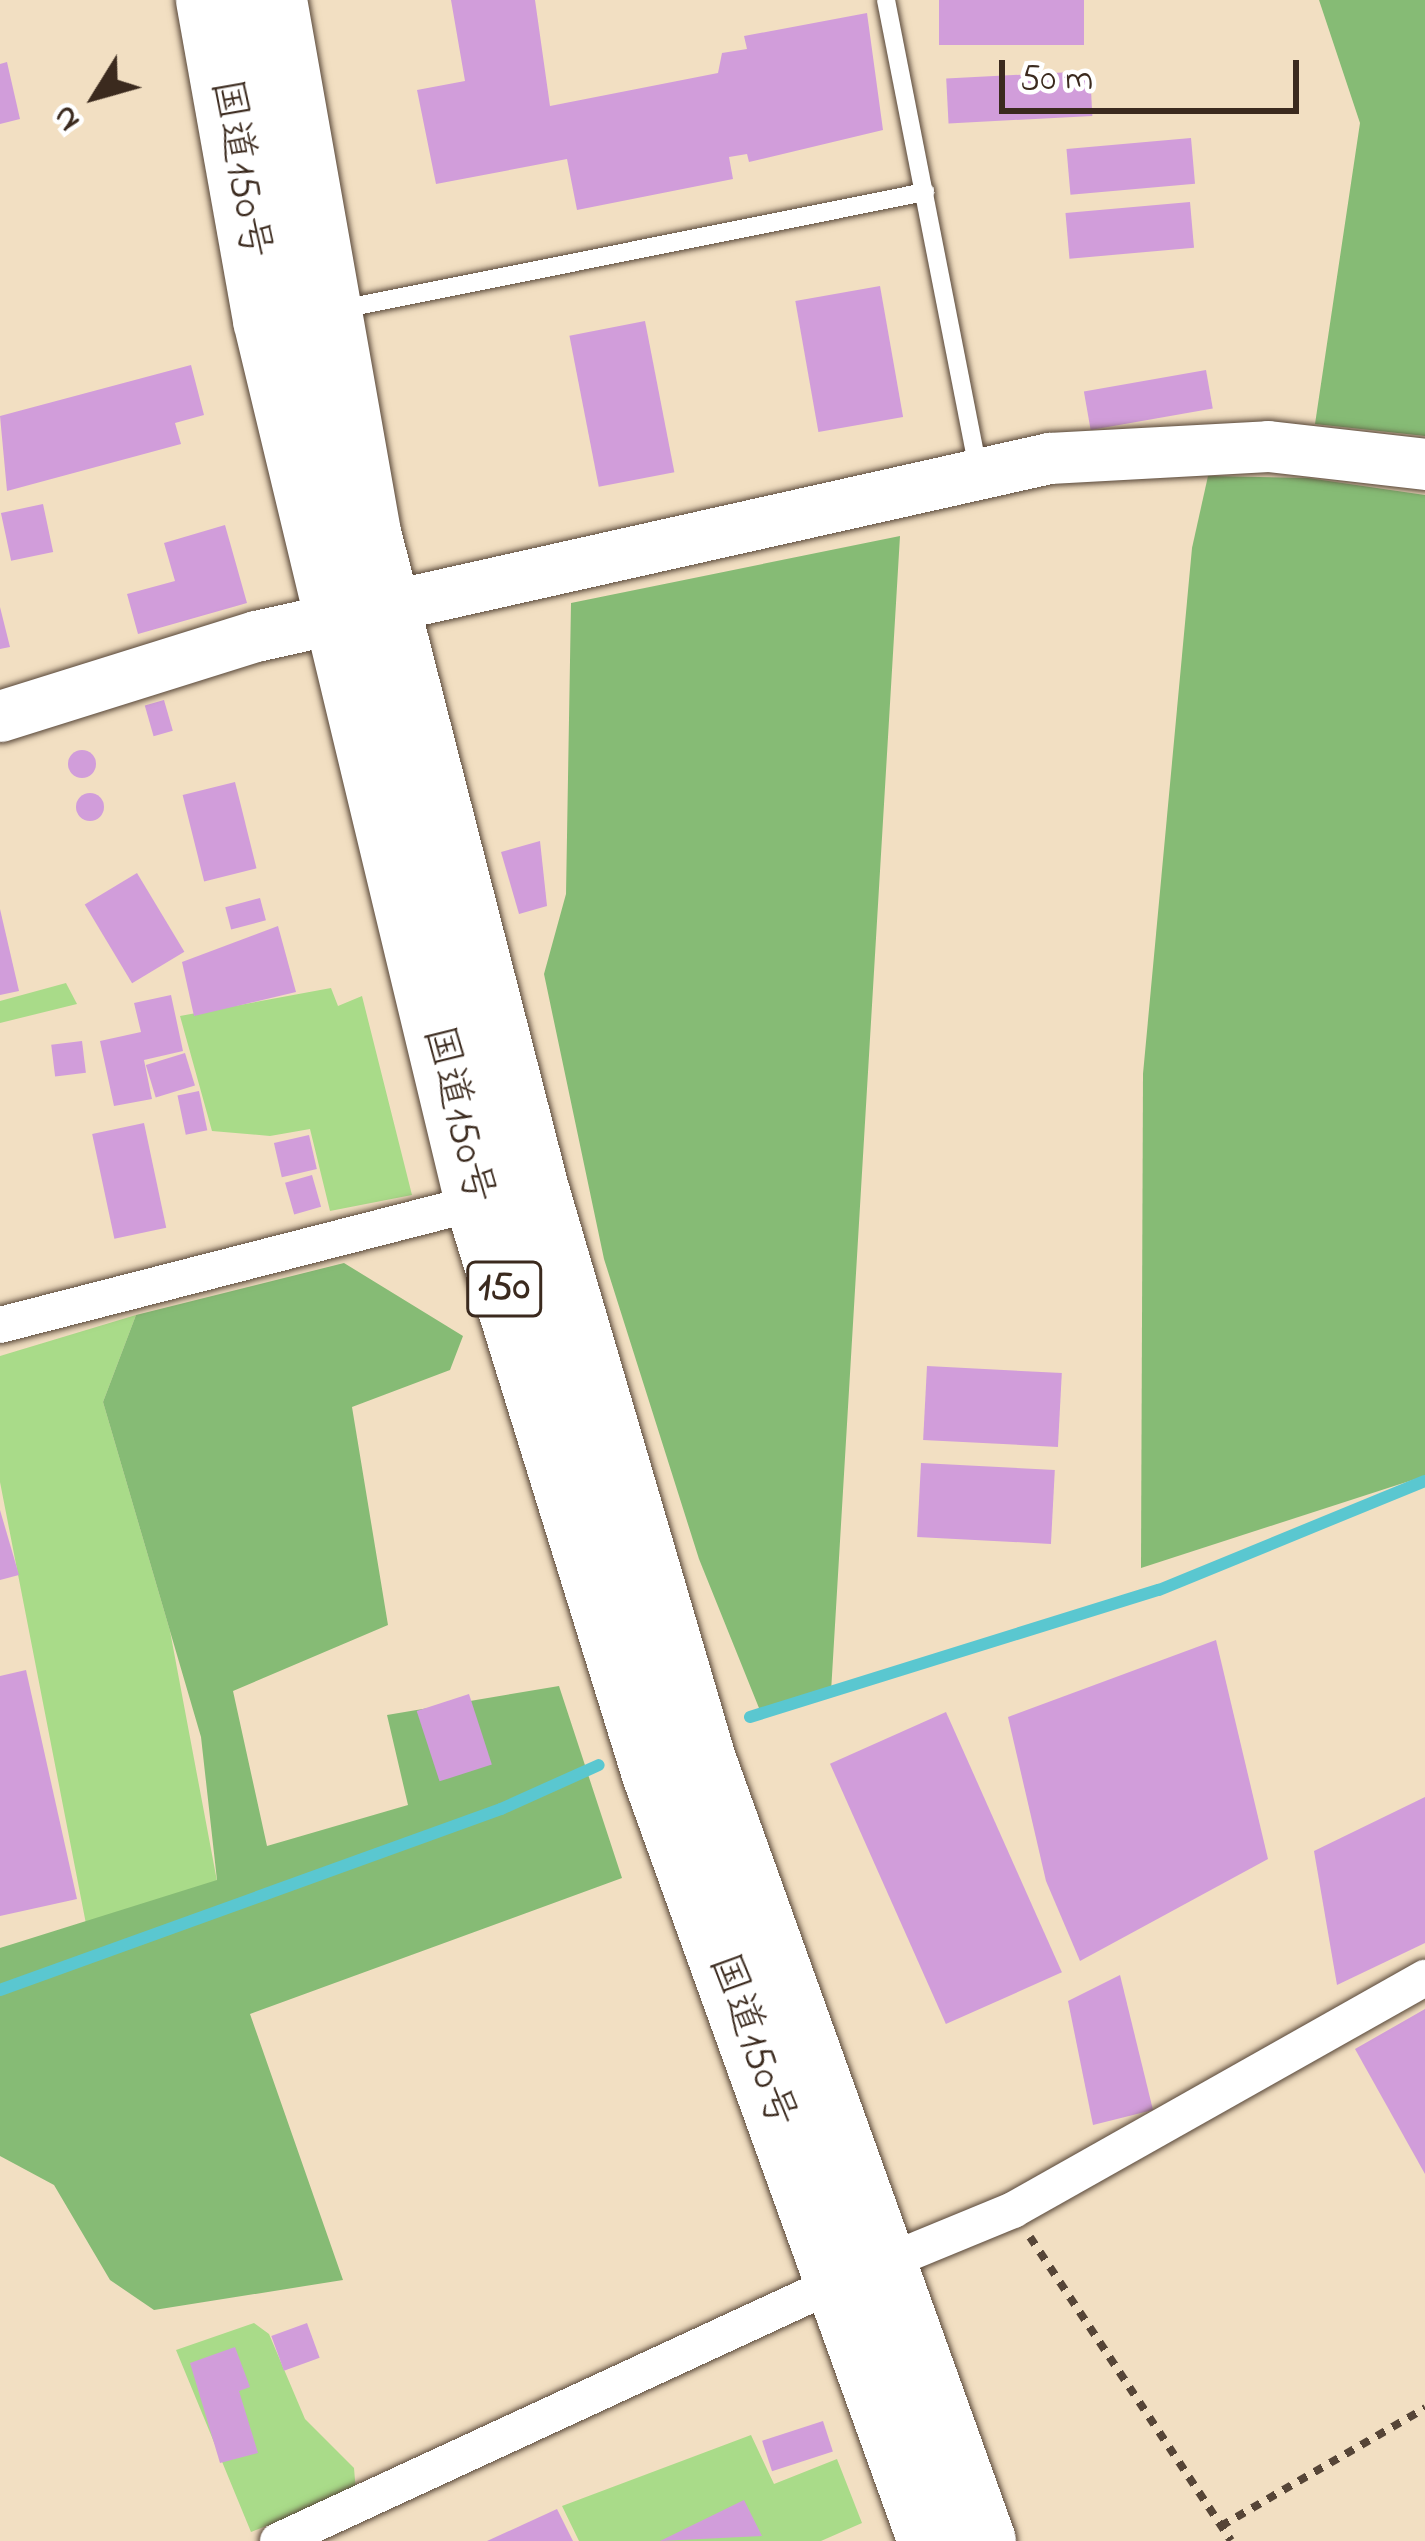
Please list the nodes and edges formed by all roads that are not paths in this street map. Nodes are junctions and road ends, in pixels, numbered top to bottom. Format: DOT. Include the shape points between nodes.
graph roads {
  1 [pos="209,0"];
  2 [pos="274,0"];
  3 [pos="886,0"];
  4 [pos="926,192"];
  5 [pos="328,312"];
  6 [pos="1425,464"];
  7 [pos="979,474"];
  8 [pos="360,614"];
  9 [pos="0,716"];
  10 [pos="478,1202"];
  11 [pos="0,1325"];
  12 [pos="1425,1978"];
  13 [pos="861,2273"];
  14 [pos="278,2541"];
  15 [pos="931,2541"];
  16 [pos="983,2541"];
  1 -- 8 [label="highway, 国道150号 / 150" via="266,320"];
  2 -- 5 [label="highway, 国道150号 / 150"];
  3 -- 4 [label="lane"];
  4 -- 5 [label="lane"];
  4 -- 7 [label="lane"];
  5 -- 8 [label="highway, 国道150号 / 150"];
  6 -- 7 [label="street" via="1268,446 1049,458"];
  7 -- 8 [label="street"];
  8 -- 9 [label="street" via="256,636"];
  8 -- 10 [label="highway, 国道150号 / 150"];
  8 -- 13 [label="highway, 国道150号 / 150"];
  10 -- 11 [label="street"];
  10 -- 13 [label="highway, 国道150号 / 150" via="655,1774"];
  12 -- 13 [label="street" via="1013,2210"];
  13 -- 14 [label="street"];
  13 -- 15 [label="highway, 国道150号 / 150"];
  13 -- 16 [label="highway, 国道150号 / 150"];
}
